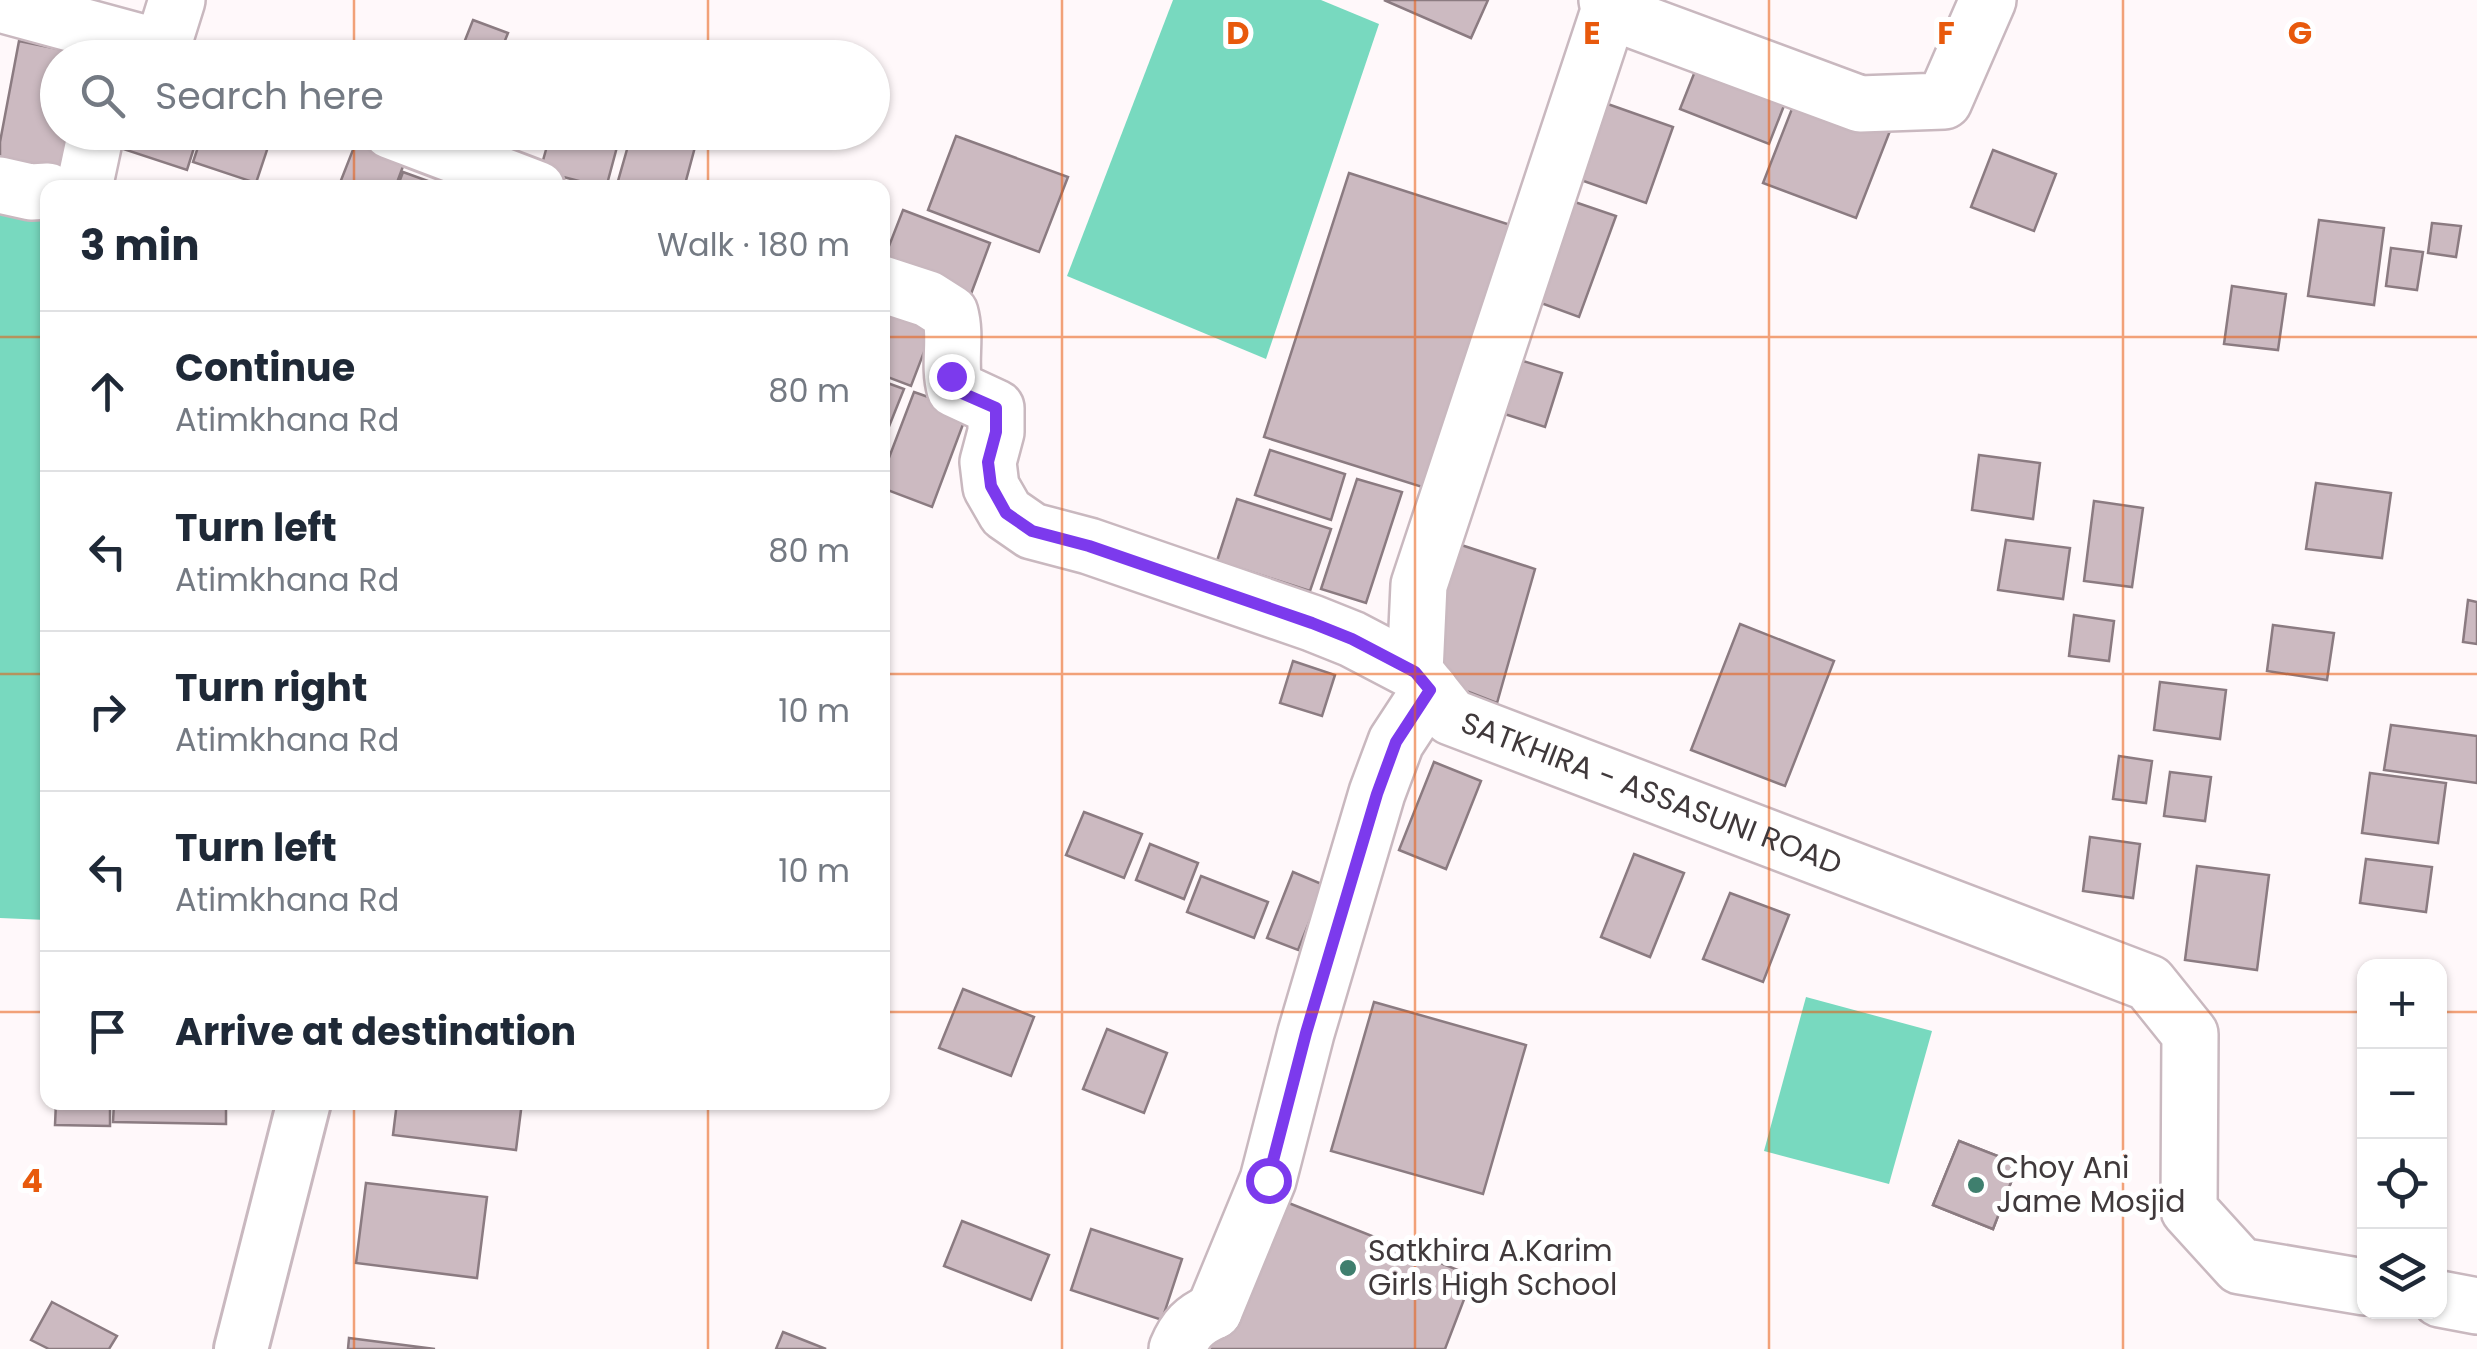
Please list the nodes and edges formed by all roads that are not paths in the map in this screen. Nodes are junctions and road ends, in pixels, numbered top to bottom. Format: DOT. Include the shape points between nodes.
graph roads {
  1 [pos="1988,0"];
  2 [pos="0,4"];
  3 [pos="1608,5"];
  4 [pos="152,40"];
  5 [pos="92,150"];
  6 [pos="438,150"];
  7 [pos="86,180"];
  8 [pos="517,180"];
  9 [pos="0,185"];
  10 [pos="40,191"];
  11 [pos="890,287"];
  12 [pos="1422,681"];
  13 [pos="302,1110"];
  14 [pos="2357,1285"];
  15 [pos="2447,1300"];
  16 [pos="2477,1306"];
  17 [pos="1195,1330"];
  18 [pos="241,1349"];
  1 -- 3 [label="main road" via="1944,101 1860,104"];
  2 -- 4 [label="main road"];
  3 -- 12 [label="main road" via="1420,584"];
  5 -- 7 [label="main road"];
  6 -- 8 [label="street"];
  9 -- 10 [label="main road"];
  11 -- 12 [label="main road, SATKHIRA - ASSASUNI ROAD" via="950,312 955,390 996,408 988,462 991,486 1006,513 1032,531 1352,639"];
  12 -- 14 [label="main road, SATKHIRA - ASSASUNI ROAD" via="1451,716 2149,984 2190,1034 2189,1210 2240,1266"];
  12 -- 17 [label="main road" via="1377,794 1268,1180"];
  13 -- 18 [label="street"];
  15 -- 16 [label="main road"];
}
